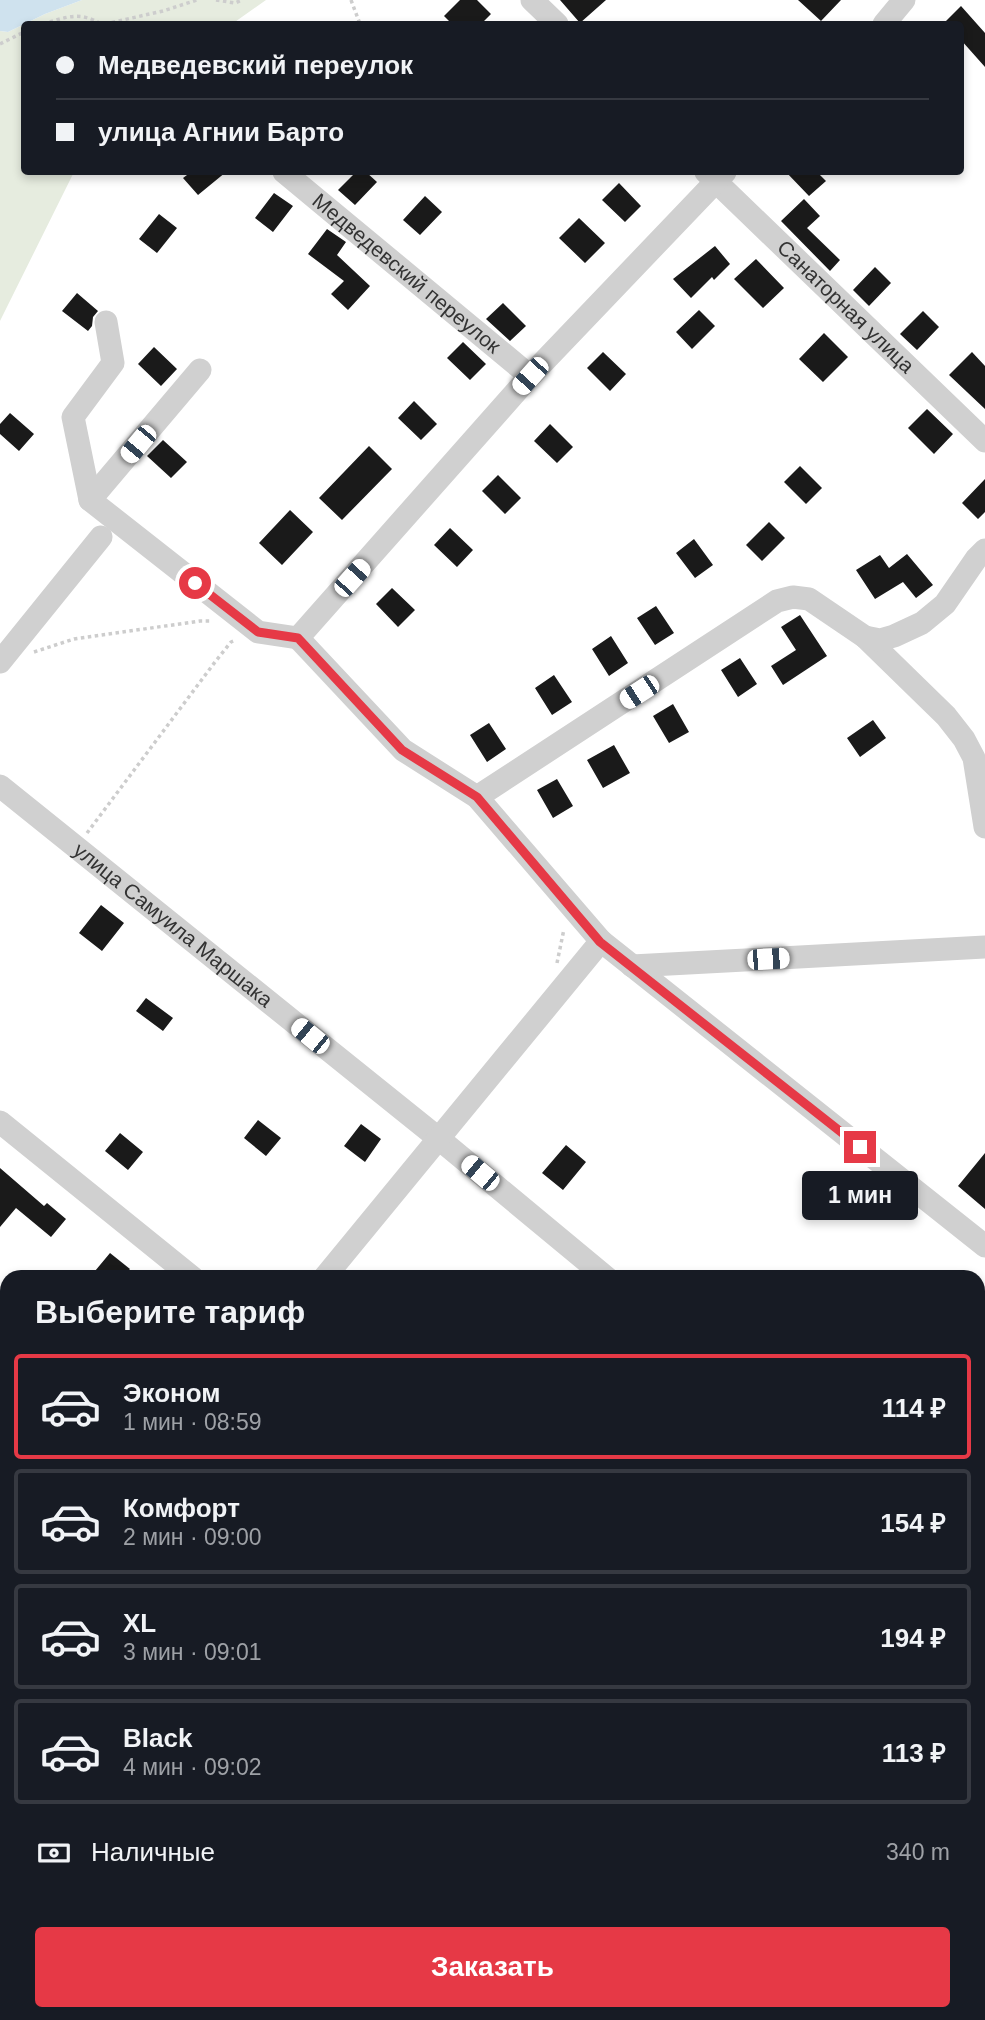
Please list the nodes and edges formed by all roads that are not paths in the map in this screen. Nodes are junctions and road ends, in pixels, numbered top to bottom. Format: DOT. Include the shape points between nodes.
graph roads {
  1 [pos="532,0"];
  2 [pos="904,0"];
  3 [pos="553,21"];
  4 [pos="886,21"];
  5 [pos="288,175"];
  6 [pos="716,175"];
  7 [pos="106,322"];
  8 [pos="200,370"];
  9 [pos="530,376"];
  10 [pos="985,440"];
  11 [pos="90,500"];
  12 [pos="101,537"];
  13 [pos="985,550"];
  14 [pos="865,637"];
  15 [pos="298,638"];
  16 [pos="0,663"];
  17 [pos="0,786"];
  18 [pos="477,797"];
  19 [pos="985,828"];
  20 [pos="600,942"];
  21 [pos="985,947"];
  22 [pos="632,966"];
  23 [pos="0,1122"];
  24 [pos="438,1138"];
  25 [pos="985,1246"];
  26 [pos="182,1270"];
  27 [pos="331,1270"];
  28 [pos="597,1270"];
  1 -- 3 [label="street"];
  2 -- 4 [label="street"];
  5 -- 9 [label="street, Медведевский переулок"];
  6 -- 9 [label="street"];
  6 -- 10 [label="street, Санаторная улица"];
  7 -- 11 [label="street" via="113,363 73,417"];
  8 -- 11 [label="street"];
  9 -- 15 [label="street"];
  11 -- 15 [label="street" via="258,632"];
  12 -- 16 [label="street"];
  13 -- 14 [label="street" via="945,604 922,623 880,640"];
  14 -- 18 [label="street" via="809,599 777,601"];
  14 -- 19 [label="street" via="964,739 974,758"];
  15 -- 18 [label="street" via="402,750"];
  17 -- 24 [label="street, улица Самуила Маршака"];
  18 -- 20 [label="street"];
  20 -- 22 [label="street"];
  20 -- 24 [label="street"];
  21 -- 22 [label="street"];
  22 -- 25 [label="street"];
  23 -- 26 [label="street"];
  24 -- 27 [label="street"];
  24 -- 28 [label="street, улица Самуила Маршака"];
}
